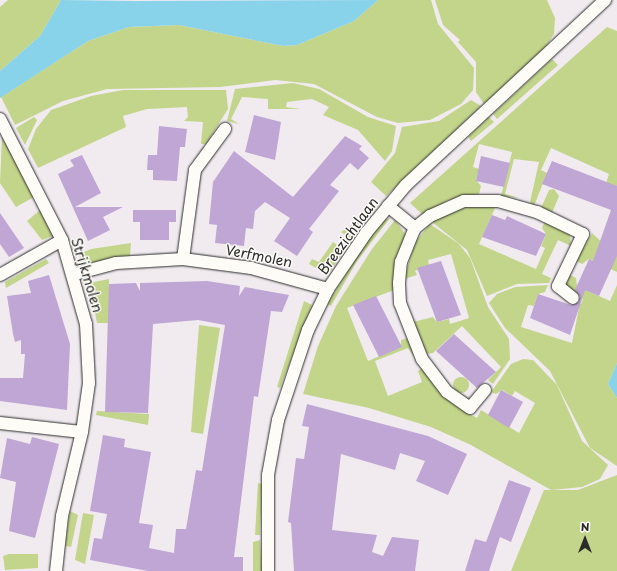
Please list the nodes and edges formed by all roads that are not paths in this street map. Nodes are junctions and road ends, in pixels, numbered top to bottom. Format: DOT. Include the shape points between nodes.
graph roads {
  1 [pos="605,0"];
  2 [pos="0,119"];
  3 [pos="225,129"];
  4 [pos="388,206"];
  5 [pos="415,228"];
  6 [pos="62,240"];
  7 [pos="183,259"];
  8 [pos="75,274"];
  9 [pos="0,275"];
  10 [pos="328,290"];
  11 [pos="573,298"];
  12 [pos="485,390"];
  13 [pos="0,423"];
  14 [pos="82,432"];
  15 [pos="56,571"];
  16 [pos="268,571"];
  1 -- 4 [label="street, Breezichtlaan" via="406,185"];
  2 -- 6 [label="street, Strijkmolen"];
  3 -- 7 [label="street" via="195,170"];
  4 -- 5 [label="street"];
  4 -- 10 [label="street, Breezichtlaan"];
  5 -- 11 [label="street" via="430,216 464,201 498,201 537,212 583,234 558,286"];
  5 -- 12 [label="street" via="402,262 400,303 422,359 447,392 470,408"];
  6 -- 8 [label="street, Strijkmolen"];
  6 -- 9 [label="street"];
  7 -- 8 [label="street, Verfmolen" via="116,264"];
  7 -- 10 [label="street, Verfmolen" via="251,268"];
  8 -- 14 [label="street, Strijkmolen" via="88,337 89,383"];
  10 -- 16 [label="street, Breezichtlaan" via="292,371 273,440 266,508"];
  13 -- 14 [label="street"];
  14 -- 15 [label="street, Strijkmolen" via="62,516"];
}
